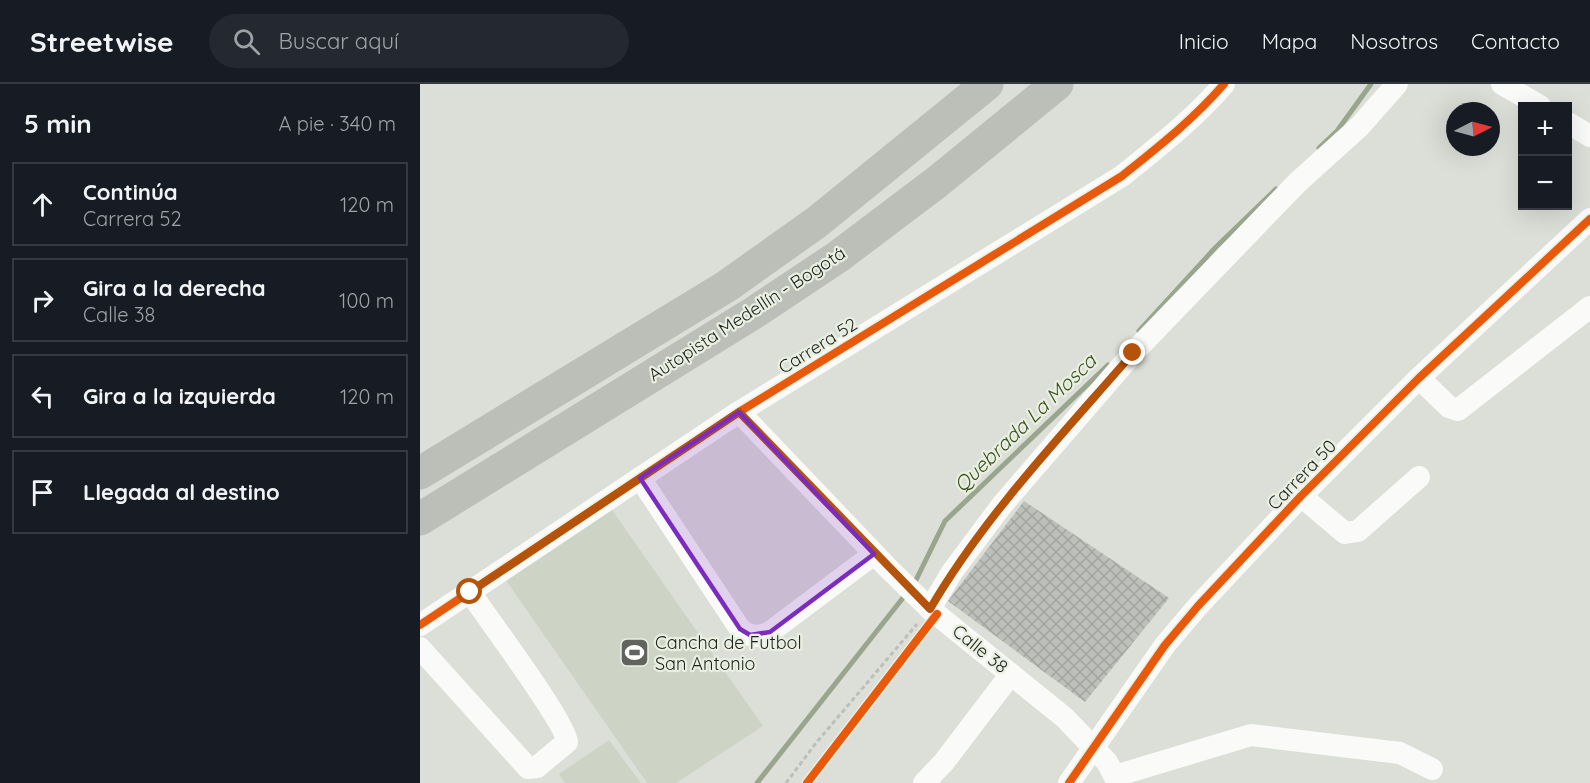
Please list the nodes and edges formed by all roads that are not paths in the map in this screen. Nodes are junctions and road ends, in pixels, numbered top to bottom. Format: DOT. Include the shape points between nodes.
graph roads {
  1 [pos="987,84"];
  2 [pos="1057,84"];
  3 [pos="1224,84"];
  4 [pos="1397,84"];
  5 [pos="1502,84"];
  6 [pos="1533,102"];
  7 [pos="1572,125"];
  8 [pos="1590,136"];
  9 [pos="1590,219"];
  10 [pos="1590,307"];
  11 [pos="1419,378"];
  12 [pos="739,412"];
  13 [pos="420,473"];
  14 [pos="1419,477"];
  15 [pos="640,478"];
  16 [pos="1301,496"];
  17 [pos="420,519"];
  18 [pos="881,560"];
  19 [pos="470,592"];
  20 [pos="927,606"];
  21 [pos="420,625"];
  22 [pos="420,648"];
  23 [pos="1011,674"];
  24 [pos="1095,748"];
  25 [pos="1432,769"];
  26 [pos="534,775"];
  27 [pos="1117,780"];
  28 [pos="924,783"];
  29 [pos="1069,783"];
  1 -- 13 [label="highway, Autopista Medellín - Bogotá" via="817,222 727,286"];
  2 -- 17 [label="highway, Autopista Medellín - Bogotá" via="839,256"];
  3 -- 12 [label="street, Carrera 52" via="1180,129 1122,176"];
  4 -- 20 [label="street" via="1360,126 1298,182 1133,353 1002,505"];
  5 -- 6 [label="street"];
  7 -- 8 [label="street"];
  9 -- 11 [label="street, Carrera 50"];
  10 -- 11 [label="street" via="1458,410 1449,407"];
  11 -- 16 [label="street, Carrera 50"];
  12 -- 15 [label="street, Carrera 52"];
  12 -- 18 [label="street, Calle 38"];
  14 -- 16 [label="street" via="1358,531 1345,532"];
  15 -- 18 [label="street" via="740,629 750,635 770,632"];
  15 -- 19 [label="street, Carrera 52"];
  16 -- 24 [label="street, Carrera 50" via="1165,645"];
  18 -- 20 [label="street, Calle 38"];
  19 -- 21 [label="street, Carrera 52"];
  19 -- 26 [label="street" via="567,736 567,742 537,767"];
  20 -- 23 [label="street, Calle 38"];
  22 -- 26 [label="street"];
  23 -- 24 [label="street, Calle 38"];
  23 -- 28 [label="street"];
  24 -- 27 [label="street, Calle 38"];
  24 -- 29 [label="street, Carrera 50"];
  25 -- 27 [label="street" via="1400,753 1251,735"];
}
